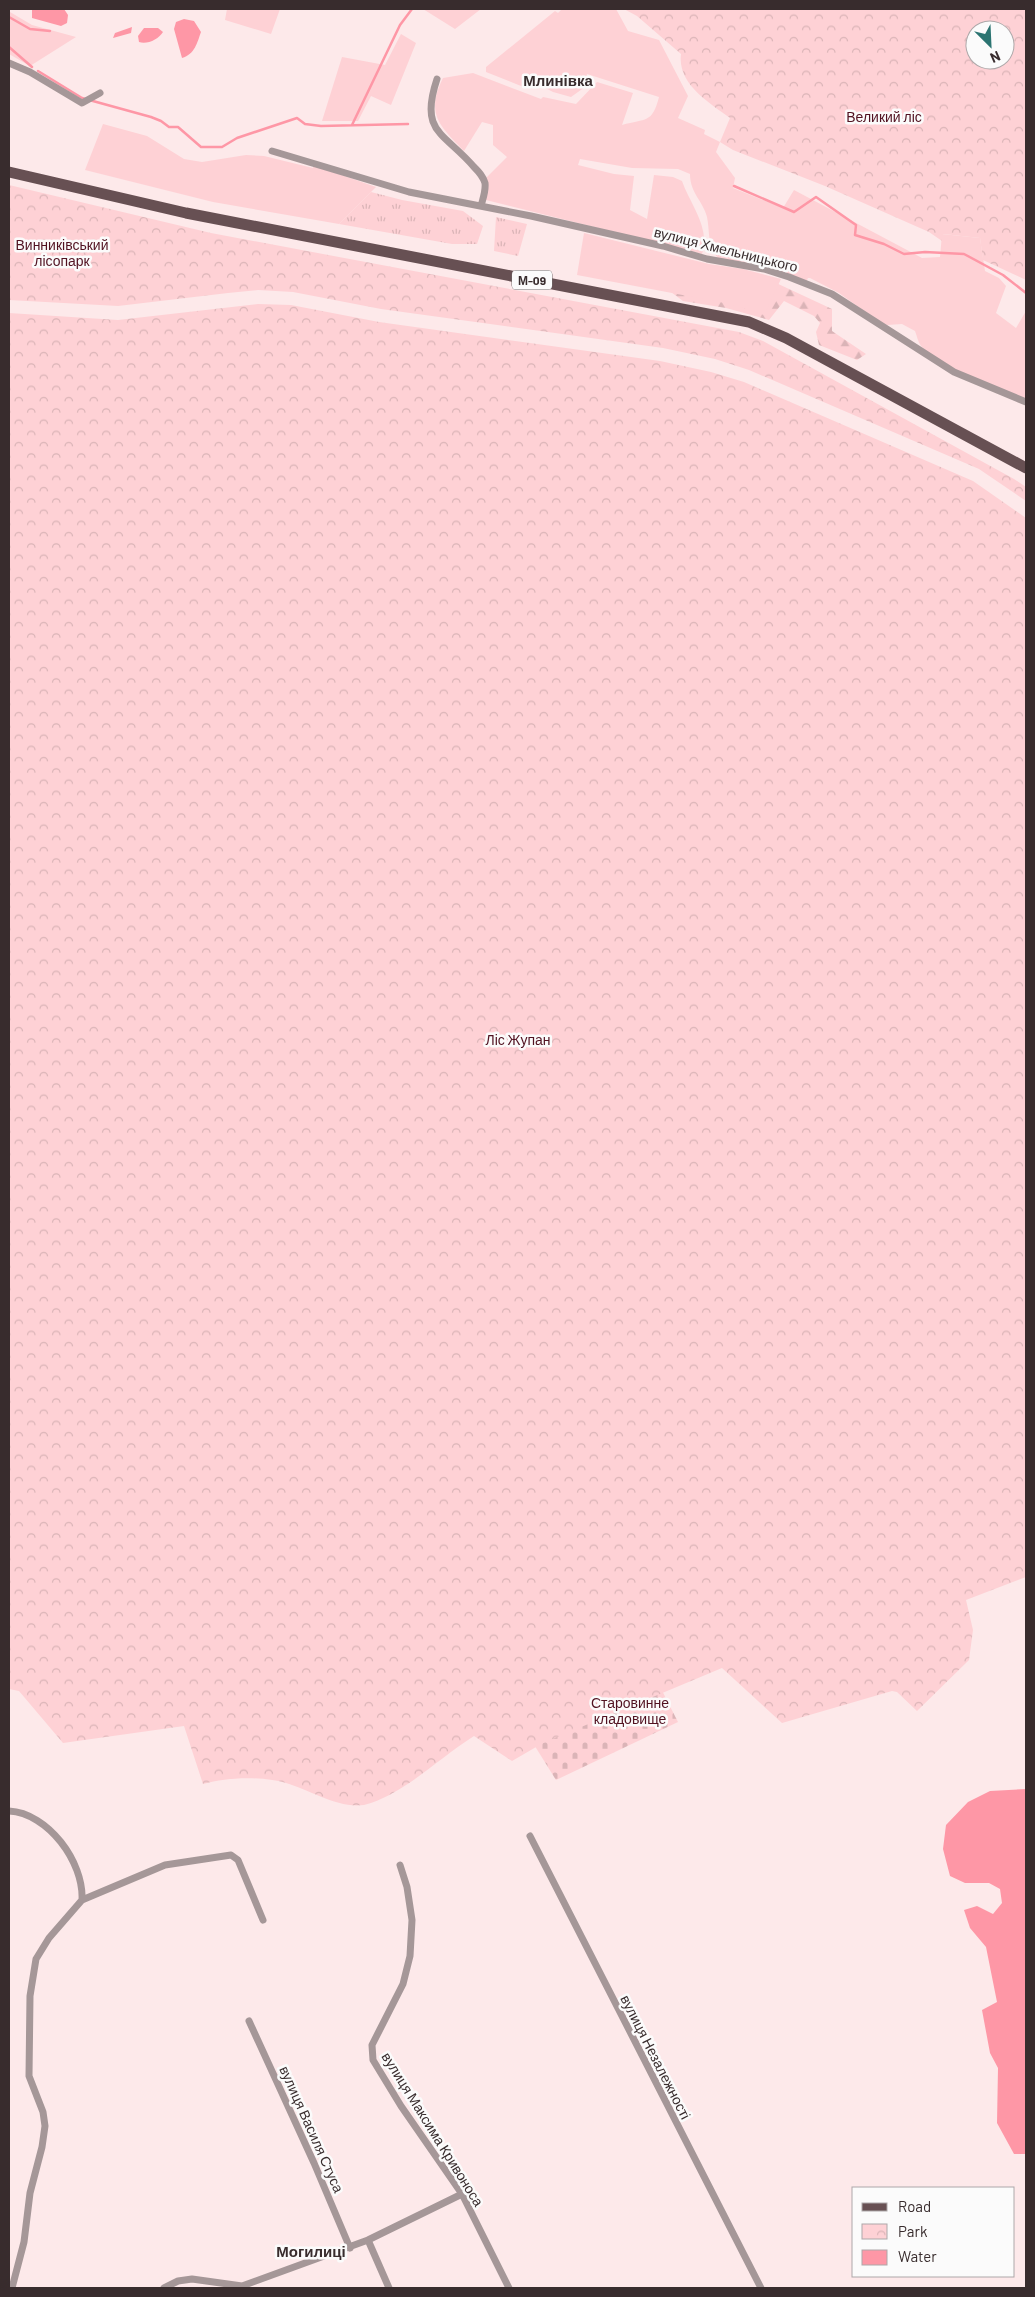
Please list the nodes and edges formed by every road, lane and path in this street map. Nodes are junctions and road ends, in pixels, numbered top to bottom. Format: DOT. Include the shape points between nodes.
graph roads {
  1 [pos="9,63"];
  2 [pos="437,79"];
  3 [pos="97,95"];
  4 [pos="272,151"];
  5 [pos="9,172"];
  6 [pos="481,206"];
  7 [pos="1026,402"];
  8 [pos="1026,468"];
  9 [pos="9,1811"];
  10 [pos="530,1836"];
  11 [pos="400,1865"];
  12 [pos="82,1900"];
  13 [pos="263,1920"];
  14 [pos="249,2021"];
  15 [pos="462,2194"];
  16 [pos="368,2240"];
  17 [pos="350,2248"];
  18 [pos="12,2288"];
  19 [pos="164,2288"];
  20 [pos="389,2288"];
  21 [pos="509,2288"];
  22 [pos="761,2288"];
  1 -- 3 [label="street" via="82,103"];
  2 -- 6 [label="street" via="431,98 434,126 482,175 485,192"];
  4 -- 6 [label="street, вулиця Хмельницького" via="409,192"];
  5 -- 8 [label="main road, М-09" via="186,213 748,322 786,338"];
  6 -- 7 [label="street, вулиця Хмельницького" via="663,246 707,259 764,269 817,287 949,369"];
  9 -- 12 [label="street" via="33,1819 60,1842 77,1866 83,1889"];
  10 -- 22 [label="street, вулиця Незалежності"];
  11 -- 15 [label="street, вулиця Максима Кривоноса" via="412,1920 410,1956 403,1984 372,2045 373,2060"];
  12 -- 13 [label="street" via="165,1865 231,1855 238,1860"];
  12 -- 18 [label="street" via="49,1938 36,1959 33,1972 29,2076 43,2112 44,2126 24,2242"];
  14 -- 17 [label="street, вулиця Василя Стуса"];
  15 -- 16 [label="street"];
  15 -- 21 [label="street, вулиця Максима Кривоноса"];
  16 -- 17 [label="street"];
  16 -- 20 [label="street"];
  17 -- 19 [label="street" via="242,2286 192,2279"];
}
